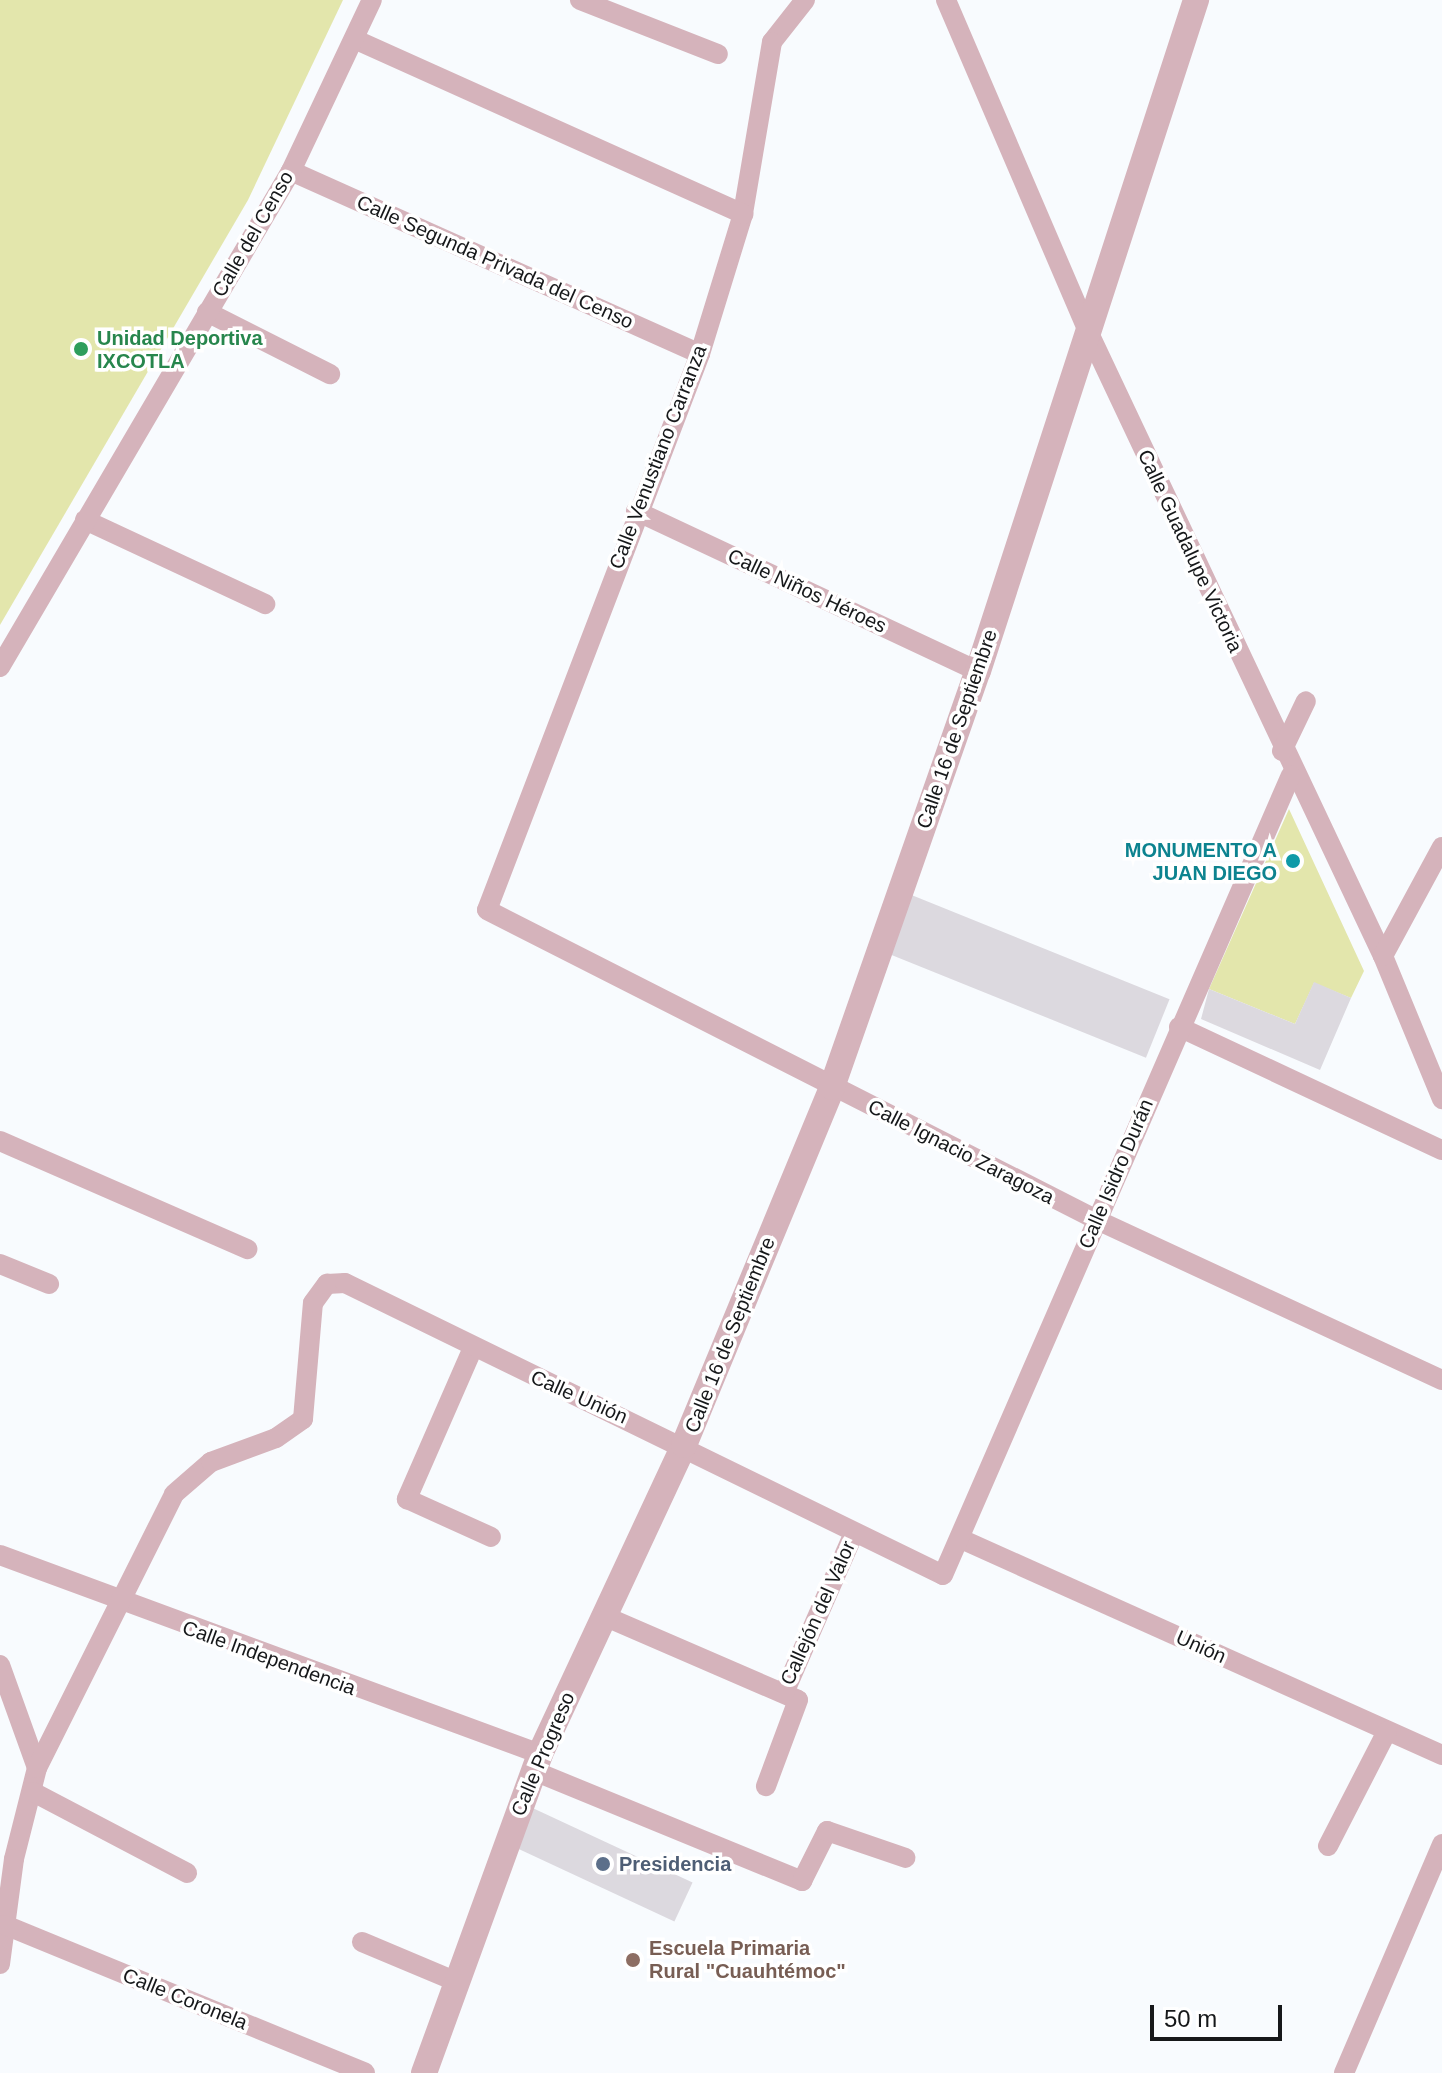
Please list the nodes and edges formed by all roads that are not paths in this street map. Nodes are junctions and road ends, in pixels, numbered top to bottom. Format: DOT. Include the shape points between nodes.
graph roads {
  1 [pos="372,0"];
  2 [pos="580,0"];
  3 [pos="805,0"];
  4 [pos="946,0"];
  5 [pos="1196,0"];
  6 [pos="354,39"];
  7 [pos="718,54"];
  8 [pos="291,171"];
  9 [pos="743,214"];
  10 [pos="207,312"];
  11 [pos="1087,329"];
  12 [pos="700,354"];
  13 [pos="330,374"];
  14 [pos="636,511"];
  15 [pos="85,520"];
  16 [pos="265,604"];
  17 [pos="0,667"];
  18 [pos="978,671"];
  19 [pos="1306,701"];
  20 [pos="1282,751"];
  21 [pos="1291,775"];
  22 [pos="1442,847"];
  23 [pos="487,910"];
  24 [pos="1383,956"];
  25 [pos="1179,1027"];
  26 [pos="832,1087"];
  27 [pos="1442,1099"];
  28 [pos="0,1141"];
  29 [pos="1442,1150"];
  30 [pos="1097,1220"];
  31 [pos="247,1249"];
  32 [pos="0,1264"];
  33 [pos="49,1284"];
  34 [pos="472,1350"];
  35 [pos="1442,1380"];
  36 [pos="684,1445"];
  37 [pos="854,1533"];
  38 [pos="491,1537"];
  39 [pos="961,1539"];
  40 [pos="0,1555"];
  41 [pos="118,1603"];
  42 [pos="604,1616"];
  43 [pos="0,1665"];
  44 [pos="784,1693"];
  45 [pos="1387,1731"];
  46 [pos="1442,1755"];
  47 [pos="537,1763"];
  48 [pos="37,1768"];
  49 [pos="766,1786"];
  50 [pos="33,1792"];
  51 [pos="1442,1844"];
  52 [pos="1328,1846"];
  53 [pos="906,1858"];
  54 [pos="187,1873"];
  55 [pos="5,1925"];
  56 [pos="362,1942"];
  57 [pos="0,1964"];
  58 [pos="455,1981"];
  59 [pos="365,2073"];
  60 [pos="424,2073"];
  61 [pos="1344,2073"];
  1 -- 6 [label="street, Calle del Censo"];
  2 -- 7 [label="street"];
  3 -- 9 [label="street, Calle Venustiano Carranza" via="772,42"];
  4 -- 11 [label="street, Calle Guadalupe Victoria"];
  5 -- 11 [label="street, Calle 16 de Septiembre"];
  6 -- 8 [label="street, Calle del Censo"];
  6 -- 9 [label="street"];
  8 -- 10 [label="street, Calle del Censo"];
  8 -- 12 [label="street, Calle Segunda Privada del Censo"];
  9 -- 12 [label="street, Calle Venustiano Carranza"];
  10 -- 13 [label="street"];
  10 -- 15 [label="street, Calle del Censo"];
  11 -- 18 [label="street, Calle 16 de Septiembre"];
  11 -- 20 [label="street, Calle Guadalupe Victoria"];
  12 -- 14 [label="street, Calle Venustiano Carranza"];
  14 -- 18 [label="street, Calle Niños Héroes"];
  14 -- 23 [label="street, Calle Venustiano Carranza"];
  15 -- 16 [label="street"];
  15 -- 17 [label="street, Calle del Censo"];
  18 -- 26 [label="street, Calle 16 de Septiembre"];
  19 -- 20 [label="street"];
  20 -- 21 [label="street, Calle Guadalupe Victoria"];
  21 -- 24 [label="street, Calle Guadalupe Victoria"];
  21 -- 25 [label="street, Calle Isidro Durán"];
  22 -- 24 [label="street"];
  23 -- 26 [label="street, Calle Ignacio Zaragoza"];
  24 -- 27 [label="street, Calle Guadalupe Victoria"];
  25 -- 29 [label="street"];
  25 -- 30 [label="street, Calle Isidro Durán"];
  26 -- 30 [label="street, Calle Ignacio Zaragoza"];
  26 -- 36 [label="street, Calle 16 de Septiembre"];
  28 -- 31 [label="street"];
  30 -- 35 [label="street, Calle Ignacio Zaragoza"];
  30 -- 39 [label="street, Calle Isidro Durán"];
  32 -- 33 [label="street"];
  34 -- 36 [label="street, Calle Unión"];
  34 -- 38 [label="street" via="407,1499"];
  34 -- 41 [label="street, Calle Unión" via="345,1283 327,1284 313,1303 303,1419 276,1438 211,1462 174,1494"];
  36 -- 37 [label="street"];
  36 -- 42 [label="street, Calle Progreso"];
  37 -- 39 [label="street, Calle Isidro Durán" via="943,1575"];
  37 -- 44 [label="street, Callejón del Valor"];
  39 -- 45 [label="street, Unión"];
  40 -- 41 [label="street, Calle Independencia"];
  41 -- 47 [label="street, Calle Independencia"];
  41 -- 48 [label="street"];
  42 -- 44 [label="street, Callejón del Valor"];
  42 -- 47 [label="street, Calle Progreso"];
  43 -- 48 [label="street"];
  44 -- 49 [label="street" via="798,1700"];
  45 -- 46 [label="street, Unión"];
  45 -- 52 [label="street"];
  47 -- 53 [label="street, Calle Independencia" via="802,1881 827,1831"];
  47 -- 58 [label="street, Calle Progreso"];
  48 -- 50 [label="street"];
  50 -- 54 [label="street"];
  50 -- 55 [label="street"];
  51 -- 61 [label="street"];
  55 -- 57 [label="street"];
  55 -- 59 [label="street, Calle Coronela"];
  56 -- 58 [label="street"];
  58 -- 60 [label="street, Calle Progreso"];
}
